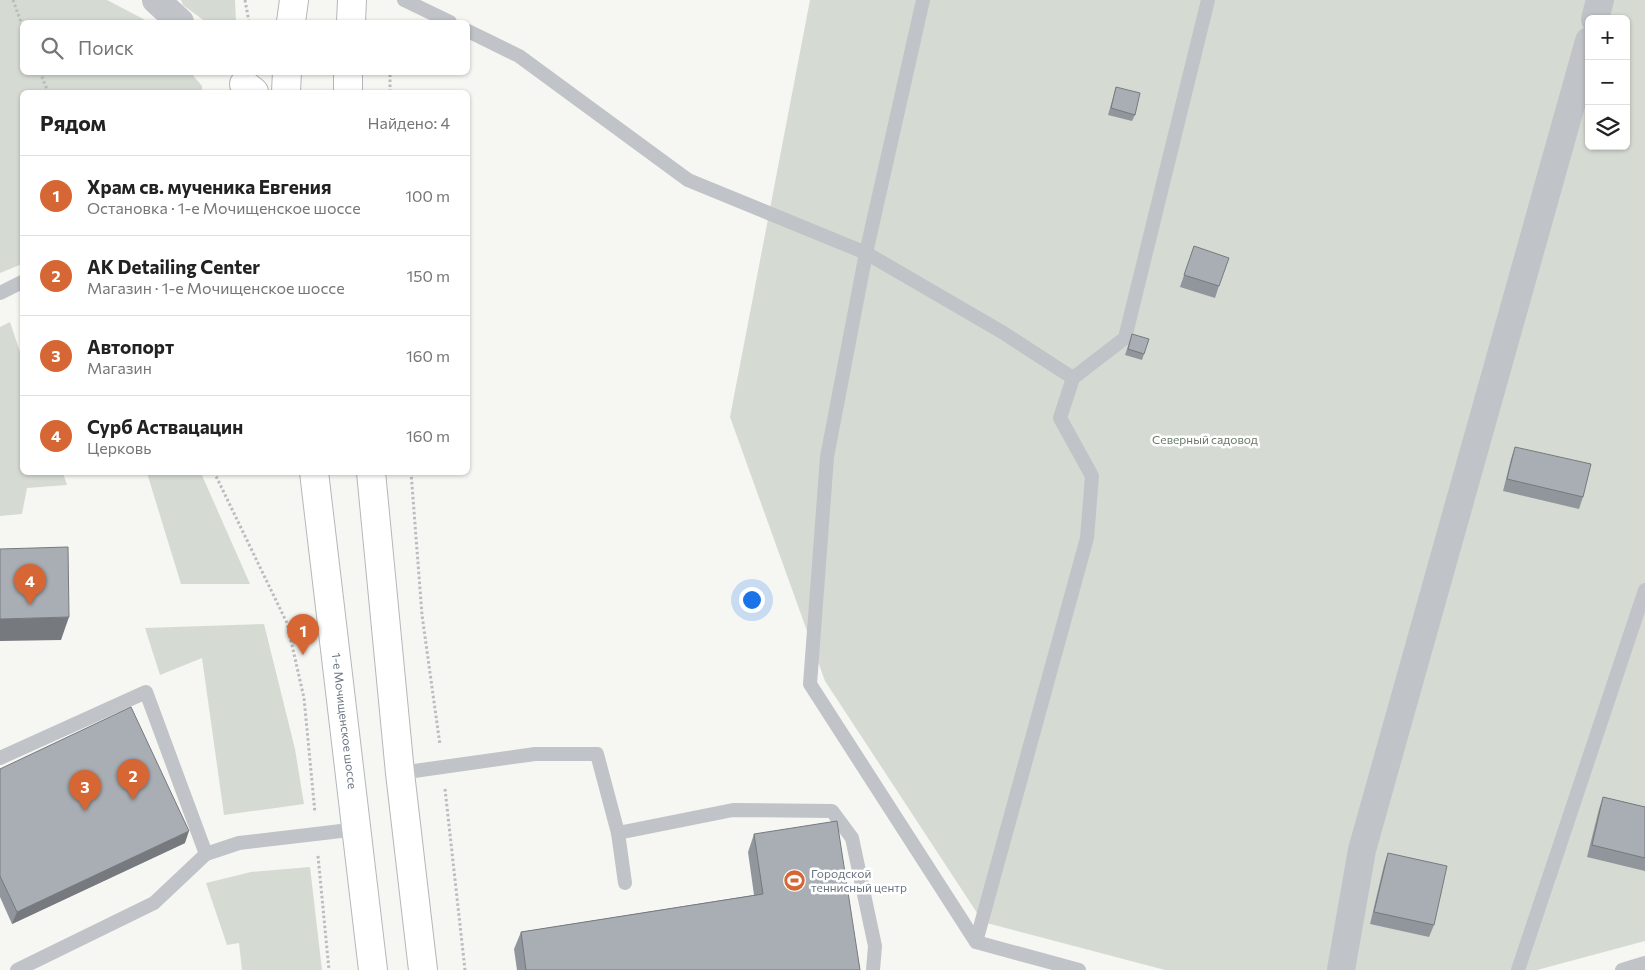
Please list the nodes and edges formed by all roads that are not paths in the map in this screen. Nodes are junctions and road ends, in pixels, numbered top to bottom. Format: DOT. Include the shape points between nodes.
graph roads {
  1 [pos="156,0"];
  2 [pos="294,0"];
  3 [pos="352,0"];
  4 [pos="404,0"];
  5 [pos="923,0"];
  6 [pos="1208,0"];
  7 [pos="1600,0"];
  8 [pos="1596,15"];
  9 [pos="178,20"];
  10 [pos="291,20"];
  11 [pos="351,20"];
  12 [pos="446,20"];
  13 [pos="470,32"];
  14 [pos="1585,55"];
  15 [pos="287,75"];
  16 [pos="348,75"];
  17 [pos="286,90"];
  18 [pos="348,90"];
  19 [pos="866,253"];
  20 [pos="20,283"];
  21 [pos="0,293"];
  22 [pos="1073,378"];
  23 [pos="314,475"];
  24 [pos="371,475"];
  25 [pos="1645,590"];
  26 [pos="0,758"];
  27 [pos="400,773"];
  28 [pos="358,829"];
  29 [pos="618,833"];
  30 [pos="206,854"];
  31 [pos="625,883"];
  32 [pos="976,942"];
  33 [pos="1645,964"];
  34 [pos="17,970"];
  35 [pos="374,970"];
  36 [pos="423,970"];
  37 [pos="873,970"];
  38 [pos="1079,970"];
  39 [pos="1342,970"];
  40 [pos="1518,970"];
  41 [pos="1622,970"];
  1 -- 9 [label="street"];
  2 -- 10 [label="main road"];
  3 -- 11 [label="main road"];
  4 -- 12 [label="lane"];
  5 -- 19 [label="lane"];
  6 -- 22 [label="lane" via="1126,338"];
  7 -- 8 [label="street"];
  13 -- 19 [label="lane" via="520,56 688,180"];
  14 -- 39 [label="street" via="1362,850"];
  15 -- 17 [label="main road"];
  16 -- 18 [label="main road"];
  19 -- 22 [label="lane" via="1002,332"];
  19 -- 32 [label="lane" via="827,457 810,684"];
  20 -- 21 [label="lane"];
  22 -- 32 [label="lane" via="1060,418 1092,476 1087,538"];
  23 -- 28 [label="main road, 1-е Мочищенское шоссе"];
  24 -- 27 [label="main road"];
  25 -- 40 [label="lane"];
  26 -- 30 [label="lane" via="146,692"];
  27 -- 29 [label="lane" via="534,754 597,754"];
  27 -- 36 [label="main road"];
  28 -- 30 [label="lane" via="239,843"];
  28 -- 35 [label="main road, 1-е Мочищенское шоссе"];
  29 -- 31 [label="lane"];
  29 -- 37 [label="lane" via="733,810 832,811 852,838 875,946"];
  30 -- 34 [label="lane" via="154,903"];
  32 -- 38 [label="lane"];
  33 -- 41 [label="lane"];
}
